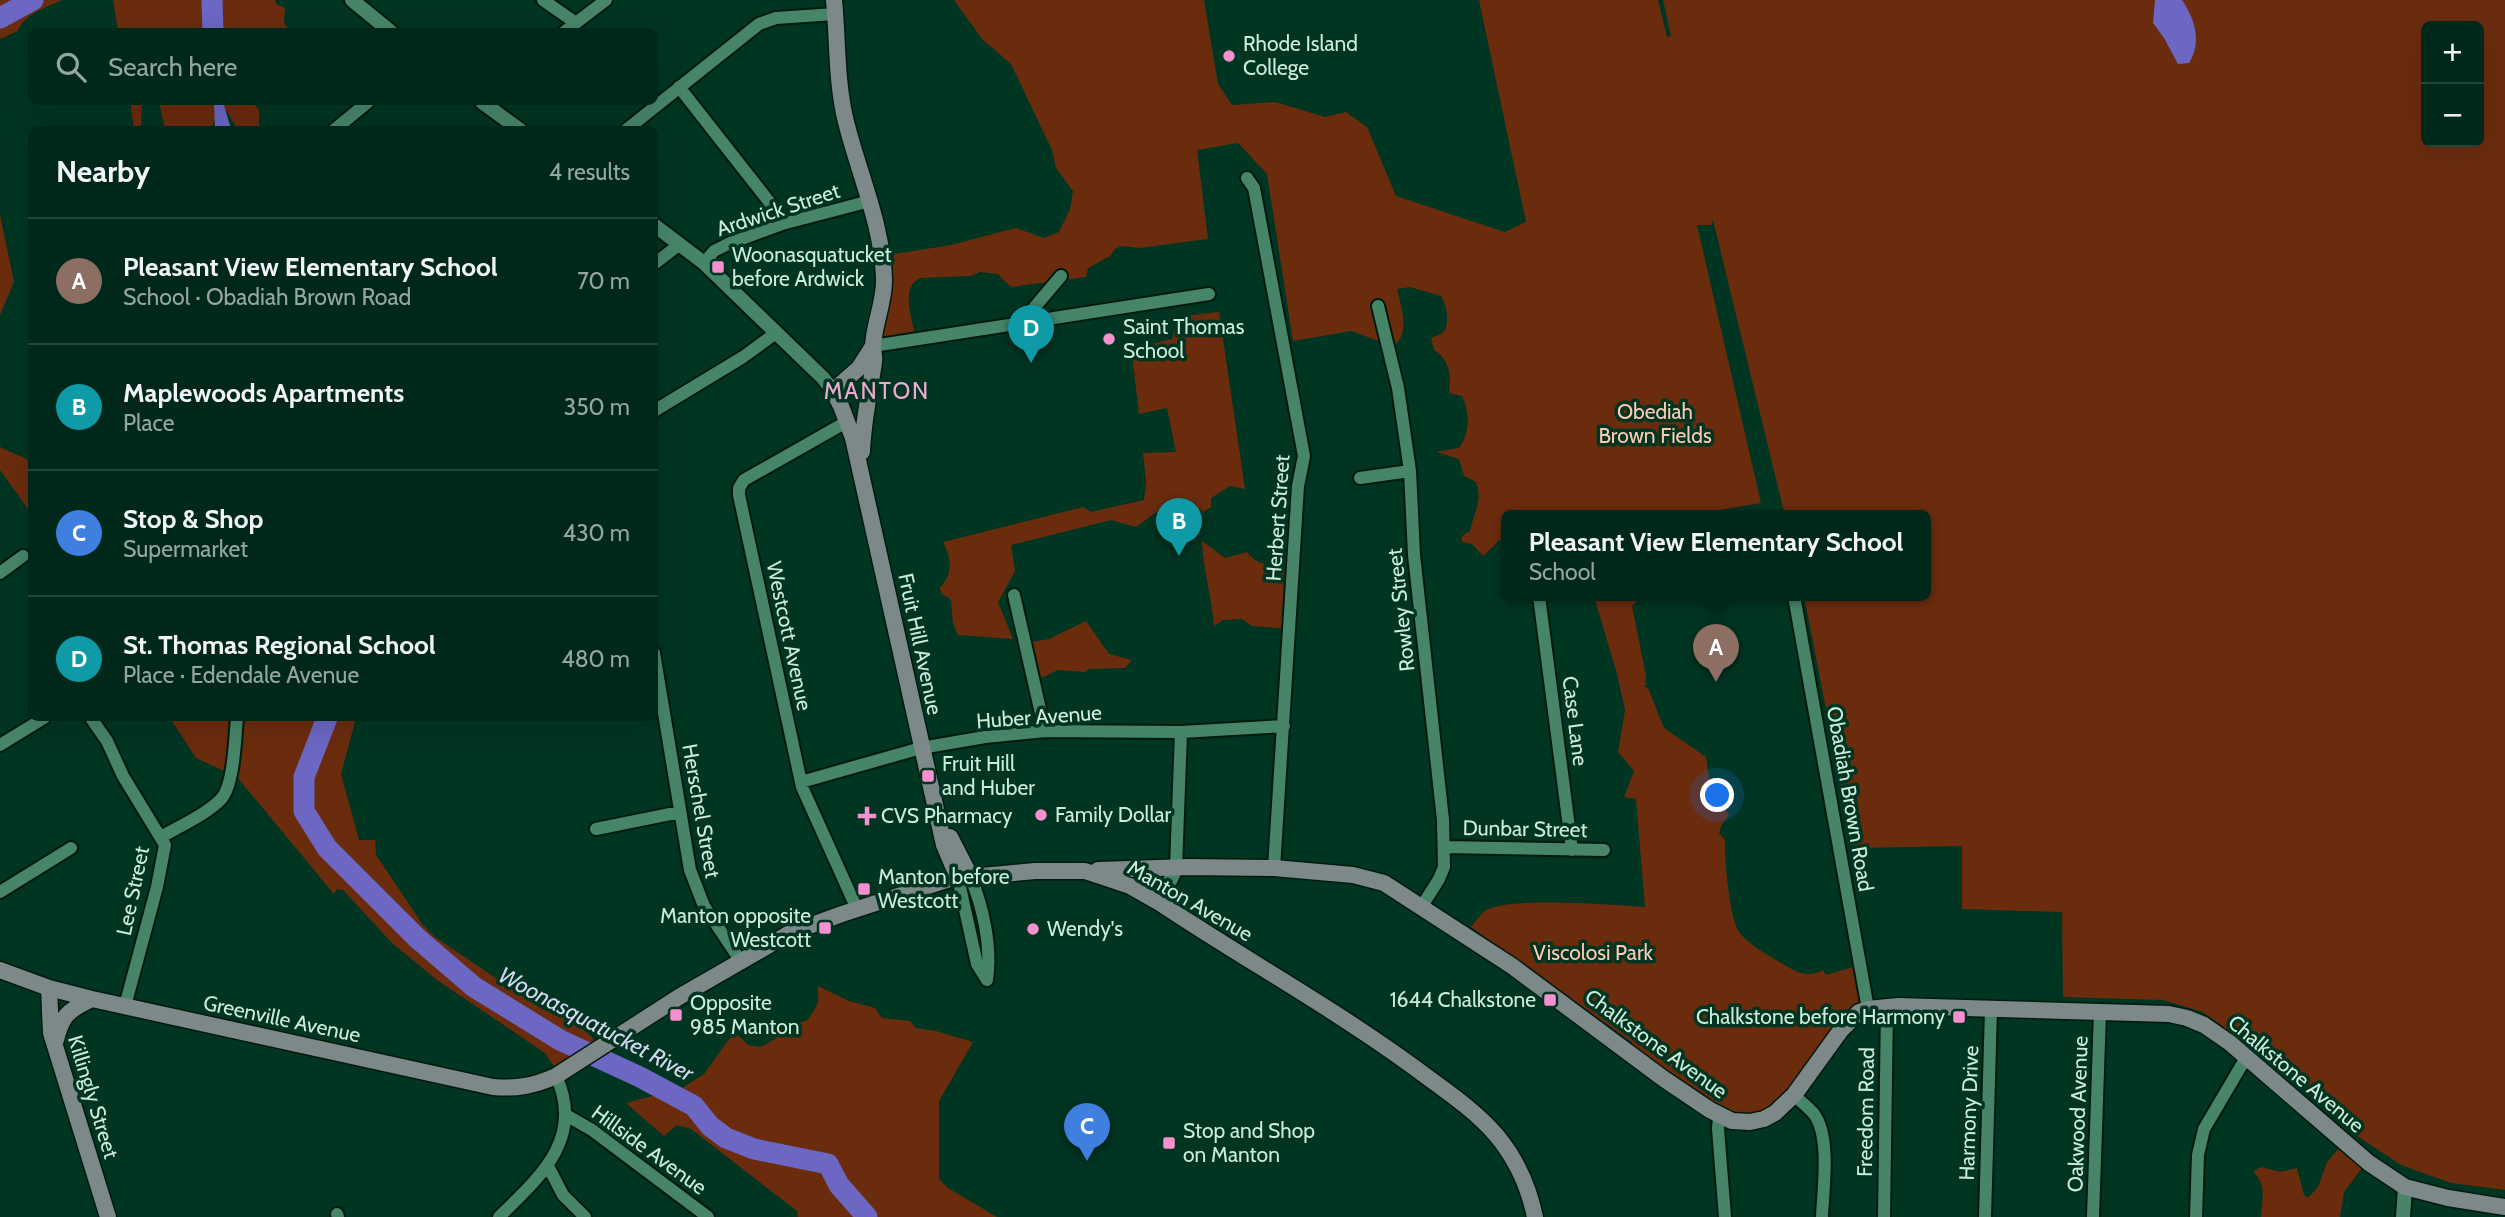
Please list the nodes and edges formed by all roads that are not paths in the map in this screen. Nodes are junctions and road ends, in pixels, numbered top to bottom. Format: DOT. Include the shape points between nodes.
graph roads {
  1 [pos="352,0"];
  2 [pos="543,0"];
  3 [pos="606,0"];
  4 [pos="835,7"];
  5 [pos="576,23"];
  6 [pos="386,28"];
  7 [pos="569,28"];
  8 [pos="679,87"];
  9 [pos="658,104"];
  10 [pos="364,105"];
  11 [pos="486,105"];
  12 [pos="657,105"];
  13 [pos="339,126"];
  14 [pos="513,126"];
  15 [pos="631,126"];
  16 [pos="1247,178"];
  17 [pos="870,201"];
  18 [pos="782,224"];
  19 [pos="658,228"];
  20 [pos="680,244"];
  21 [pos="658,261"];
  22 [pos="704,263"];
  23 [pos="1061,276"];
  24 [pos="1209,293"];
  25 [pos="1378,306"];
  26 [pos="1022,322"];
  27 [pos="776,333"];
  28 [pos="873,346"];
  29 [pos="833,391"];
  30 [pos="658,409"];
  31 [pos="848,421"];
  32 [pos="1410,471"];
  33 [pos="862,475"];
  34 [pos="1360,478"];
  35 [pos="23,556"];
  36 [pos="0,573"];
  37 [pos="1014,595"];
  38 [pos="1540,601"];
  39 [pos="1795,601"];
  40 [pos="658,677"];
  41 [pos="39,721"];
  42 [pos="93,721"];
  43 [pos="237,721"];
  44 [pos="1284,726"];
  45 [pos="1045,731"];
  46 [pos="1181,732"];
  47 [pos="0,746"];
  48 [pos="921,748"];
  49 [pos="801,782"];
  50 [pos="680,812"];
  51 [pos="596,829"];
  52 [pos="161,837"];
  53 [pos="1445,847"];
  54 [pos="71,848"];
  55 [pos="1572,850"];
  56 [pos="1604,850"];
  57 [pos="1177,868"];
  58 [pos="1275,868"];
  59 [pos="1085,871"];
  60 [pos="964,877"];
  61 [pos="0,892"];
  62 [pos="1160,903"];
  63 [pos="1422,906"];
  64 [pos="857,908"];
  65 [pos="742,963"];
  66 [pos="0,970"];
  67 [pos="49,988"];
  68 [pos="92,999"];
  69 [pos="125,1006"];
  70 [pos="1887,1007"];
  71 [pos="1868,1009"];
  72 [pos="1991,1009"];
  73 [pos="2100,1012"];
  74 [pos="55,1046"];
  75 [pos="2247,1056"];
  76 [pos="561,1073"];
  77 [pos="1794,1095"];
  78 [pos="566,1115"];
  79 [pos="1719,1116"];
  80 [pos="548,1166"];
  81 [pos="2405,1187"];
  82 [pos="2505,1207"];
  83 [pos="108,1217"];
  84 [pos="499,1217"];
  85 [pos="585,1217"];
  86 [pos="708,1217"];
  87 [pos="1535,1217"];
  88 [pos="1726,1217"];
  89 [pos="1822,1217"];
  90 [pos="1884,1217"];
  91 [pos="1985,1217"];
  92 [pos="2093,1217"];
  93 [pos="2196,1217"];
  94 [pos="2403,1217"];
  1 -- 6 [label="street"];
  2 -- 5 [label="street"];
  3 -- 5 [label="street"];
  4 -- 8 [label="street" via="766,20"];
  4 -- 17 [label="main road, Fruit Hill Avenue" via="846,120"];
  5 -- 7 [label="street"];
  8 -- 9 [label="street"];
  8 -- 18 [label="street"];
  10 -- 13 [label="street"];
  11 -- 14 [label="street"];
  12 -- 15 [label="street"];
  16 -- 44 [label="street, Herbert Street" via="1254,188 1304,456 1298,486"];
  17 -- 18 [label="street, Ardwick Street"];
  17 -- 28 [label="main road, Fruit Hill Avenue" via="884,278"];
  18 -- 22 [label="street, Ardwick Street" via="728,244"];
  19 -- 20 [label="street"];
  20 -- 21 [label="street"];
  20 -- 22 [label="street"];
  22 -- 27 [label="street"];
  23 -- 26 [label="street"];
  24 -- 26 [label="street"];
  25 -- 32 [label="street, Rowley Street" via="1398,388"];
  26 -- 28 [label="street"];
  27 -- 29 [label="street"];
  27 -- 30 [label="street"];
  28 -- 29 [label="main road, Fruit Hill Avenue" via="859,368"];
  28 -- 33 [label="main road, Fruit Hill Avenue"];
  29 -- 31 [label="main road, Fruit Hill Avenue"];
  31 -- 33 [label="main road, Fruit Hill Avenue"];
  31 -- 49 [label="street, Westcott Avenue" via="744,480 739,488"];
  32 -- 34 [label="street"];
  32 -- 53 [label="street, Rowley Street" via="1414,555"];
  33 -- 48 [label="main road, Fruit Hill Avenue"];
  35 -- 36 [label="street"];
  37 -- 45 [label="street"];
  38 -- 55 [label="street, Case Lane"];
  39 -- 71 [label="street, Obadiah Brown Road"];
  40 -- 50 [label="street, Herschel Street"];
  41 -- 47 [label="street"];
  42 -- 52 [label="street, Lee Street"];
  43 -- 52 [label="street" via="225,794"];
  44 -- 46 [label="street, Huber Avenue"];
  44 -- 58 [label="street, Herbert Street"];
  45 -- 46 [label="street, Huber Avenue"];
  45 -- 48 [label="street, Huber Avenue"];
  46 -- 57 [label="street"];
  48 -- 49 [label="street, Huber Avenue"];
  48 -- 60 [label="main road, Fruit Hill Avenue" via="939,820"];
  49 -- 64 [label="street, Westcott Avenue"];
  50 -- 51 [label="street"];
  50 -- 65 [label="street, Herschel Street" via="699,898"];
  52 -- 69 [label="street, Lee Street" via="165,845"];
  53 -- 55 [label="street, Dunbar Street"];
  53 -- 63 [label="street, Rowley Street" via="1444,867"];
  54 -- 61 [label="street"];
  55 -- 56 [label="street, Dunbar Street"];
  57 -- 58 [label="main road, Chalkstone Avenue"];
  57 -- 59 [label="main road, Chalkstone Avenue"];
  57 -- 62 [label="street"];
  58 -- 63 [label="main road, Chalkstone Avenue" via="1371,878"];
  59 -- 60 [label="main road, Manton Avenue"];
  59 -- 62 [label="main road, Manton Avenue" via="1130,886"];
  60 -- 60 [label="street" via="977,964 987,979 990,960 977,892"];
  60 -- 64 [label="main road, Manton Avenue"];
  62 -- 87 [label="main road, Manton Avenue" via="1344,1018 1470,1110 1509,1153"];
  63 -- 79 [label="main road, Chalkstone Avenue" via="1512,965"];
  64 -- 65 [label="main road, Manton Avenue" via="790,933"];
  65 -- 76 [label="main road, Manton Avenue" via="679,997"];
  66 -- 67 [label="main road, Greenville Avenue"];
  67 -- 68 [label="main road, Greenville Avenue"];
  67 -- 74 [label="main road, Killingly Street"];
  68 -- 69 [label="main road, Greenville Avenue"];
  68 -- 74 [label="main road" via="67,1012"];
  69 -- 76 [label="main road, Greenville Avenue" via="493,1087 524,1088"];
  70 -- 71 [label="main road, Chalkstone Avenue"];
  70 -- 72 [label="main road, Chalkstone Avenue"];
  70 -- 90 [label="street, Freedom Road"];
  71 -- 77 [label="main road, Chalkstone Avenue" via="1841,1030"];
  72 -- 73 [label="main road, Chalkstone Avenue"];
  72 -- 91 [label="street, Harmony Drive"];
  73 -- 75 [label="main road, Chalkstone Avenue" via="2187,1018"];
  73 -- 92 [label="street, Oakwood Avenue"];
  74 -- 83 [label="main road, Killingly Street"];
  75 -- 81 [label="main road, Chalkstone Avenue" via="2369,1163"];
  75 -- 93 [label="street" via="2204,1129"];
  76 -- 78 [label="street"];
  77 -- 79 [label="main road, Chalkstone Avenue" via="1764,1119 1741,1123"];
  77 -- 89 [label="street" via="1822,1131"];
  78 -- 80 [label="street"];
  78 -- 86 [label="street, Hillside Avenue" via="592,1129"];
  79 -- 88 [label="street"];
  80 -- 84 [label="street"];
  80 -- 85 [label="street" via="563,1195"];
  81 -- 82 [label="main road, Chalkstone Avenue"];
  81 -- 94 [label="street"];
}
